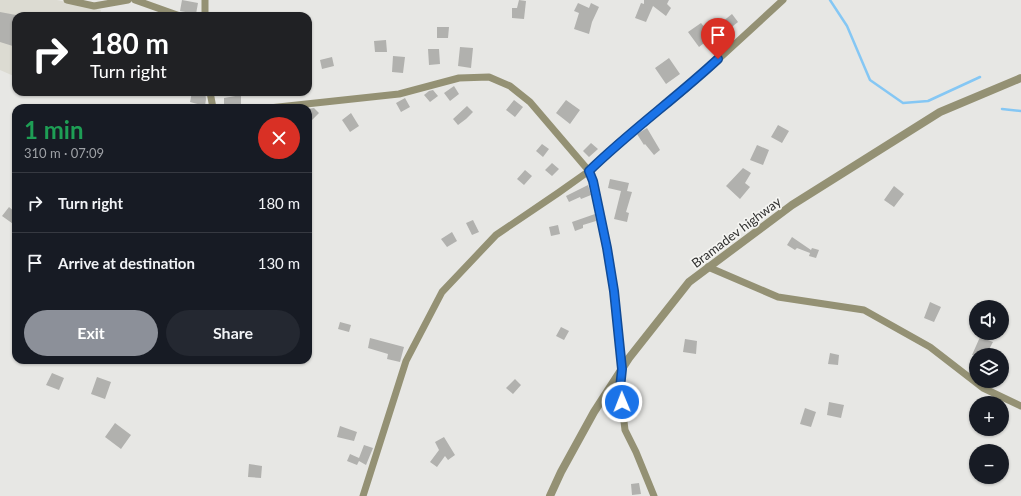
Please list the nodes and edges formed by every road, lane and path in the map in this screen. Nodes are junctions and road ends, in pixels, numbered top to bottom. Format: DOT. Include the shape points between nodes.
graph roads {
  1 [pos="67,0"];
  2 [pos="128,0"];
  3 [pos="135,0"];
  4 [pos="205,0"];
  5 [pos="783,0"];
  6 [pos="169,12"];
  7 [pos="205,12"];
  8 [pos="1021,78"];
  9 [pos="306,104"];
  10 [pos="589,171"];
  11 [pos="708,267"];
  12 [pos="622,369"];
  13 [pos="1021,406"];
  14 [pos="363,496"];
  15 [pos="550,496"];
  16 [pos="654,496"];
  1 -- 2 [label="street" via="94,6"];
  3 -- 6 [label="street"];
  4 -- 7 [label="street"];
  5 -- 10 [label="street" via="686,89 618,143"];
  8 -- 11 [label="street, Bramadev highway" via="940,112 792,205"];
  9 -- 10 [label="street" via="400,94 460,78 489,77 510,86 530,102"];
  10 -- 12 [label="street" via="607,248"];
  10 -- 14 [label="street" via="496,235 442,292 406,361"];
  11 -- 12 [label="street, Bramadev highway" via="689,282"];
  11 -- 13 [label="street" via="778,297 864,310 930,347 983,388"];
  12 -- 15 [label="street, Bramadev highway" via="594,412 560,472"];
  12 -- 16 [label="street" via="620,388 625,430"];
}
